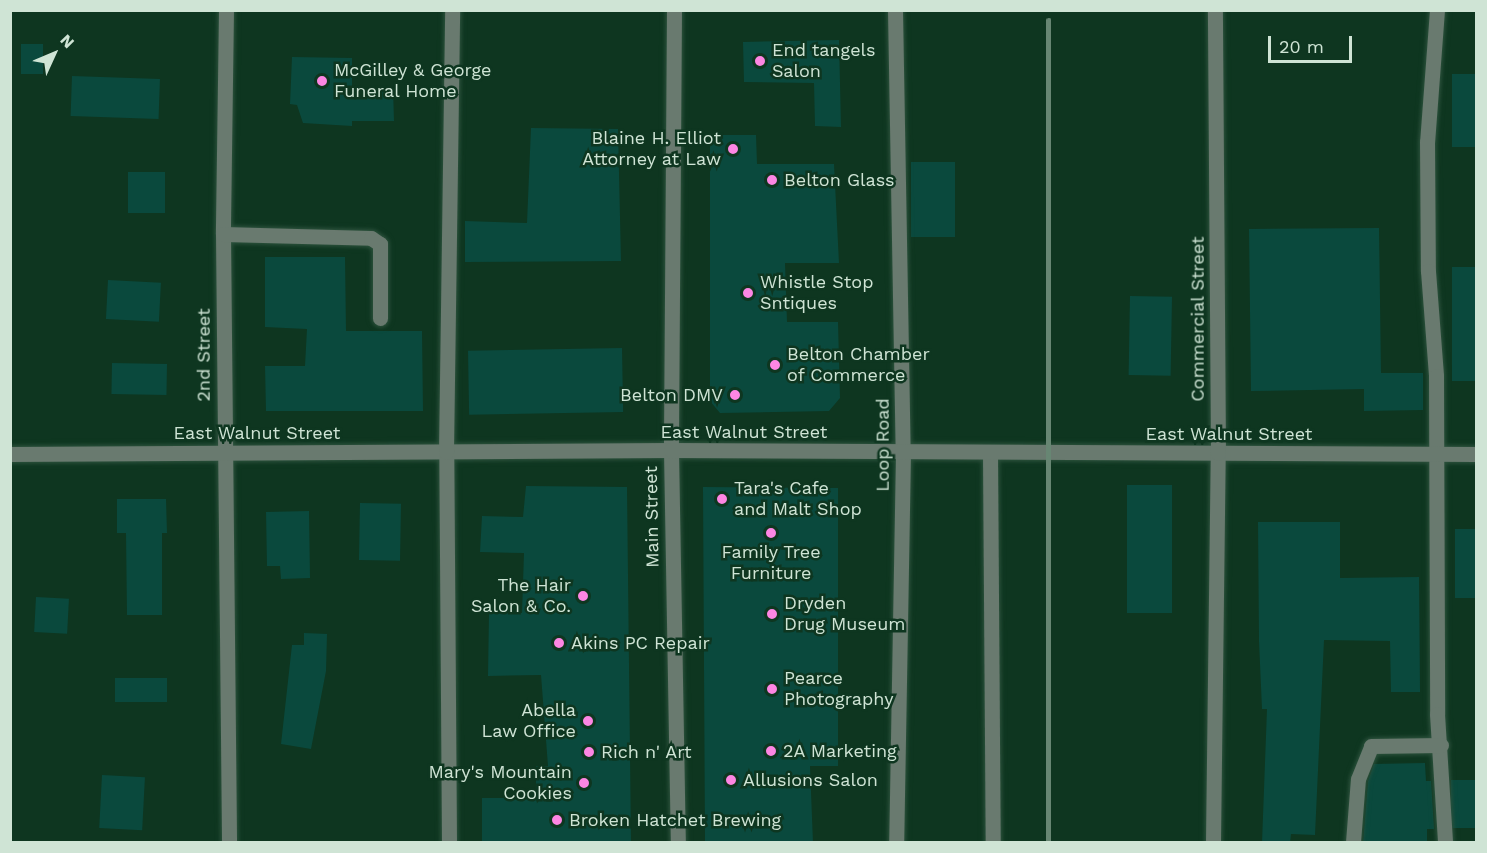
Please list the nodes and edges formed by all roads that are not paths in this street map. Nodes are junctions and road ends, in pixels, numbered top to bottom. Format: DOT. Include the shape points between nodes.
graph roads {
  1 [pos="226,10"];
  2 [pos="452,10"];
  3 [pos="674,10"];
  4 [pos="895,10"];
  5 [pos="1215,10"];
  6 [pos="1437,10"];
  7 [pos="223,234"];
  8 [pos="380,318"];
  9 [pos="671,450"];
  10 [pos="224,452"];
  11 [pos="446,452"];
  12 [pos="903,453"];
  13 [pos="990,453"];
  14 [pos="1218,453"];
  15 [pos="10,454"];
  16 [pos="1438,454"];
  17 [pos="1476,454"];
  18 [pos="1441,745"];
  19 [pos="229,843"];
  20 [pos="449,843"];
  21 [pos="678,843"];
  22 [pos="896,843"];
  23 [pos="993,843"];
  24 [pos="1213,843"];
  25 [pos="1353,843"];
  26 [pos="1445,843"];
  1 -- 7 [label="street, 2nd Street"];
  2 -- 11 [label="street"];
  3 -- 9 [label="street, Main Street"];
  4 -- 12 [label="street, Loop Road"];
  5 -- 14 [label="street, Commercial Street"];
  6 -- 16 [label="street" via="1427,142 1428,272"];
  7 -- 8 [label="street" via="371,238 380,244"];
  7 -- 10 [label="street, 2nd Street"];
  9 -- 11 [label="street, East Walnut Street"];
  9 -- 12 [label="street, East Walnut Street"];
  9 -- 21 [label="street, Main Street"];
  10 -- 11 [label="street, East Walnut Street"];
  10 -- 15 [label="street, East Walnut Street"];
  10 -- 19 [label="street, 2nd Street"];
  11 -- 20 [label="street"];
  12 -- 13 [label="street, East Walnut Street"];
  12 -- 22 [label="street, Loop Road"];
  13 -- 14 [label="street, East Walnut Street"];
  13 -- 23 [label="street"];
  14 -- 16 [label="street, East Walnut Street"];
  14 -- 24 [label="street, Commercial Street"];
  16 -- 17 [label="street, East Walnut Street"];
  16 -- 18 [label="street" via="1437,714"];
  18 -- 25 [label="street" via="1371,746 1358,779"];
  18 -- 26 [label="street"];
}
